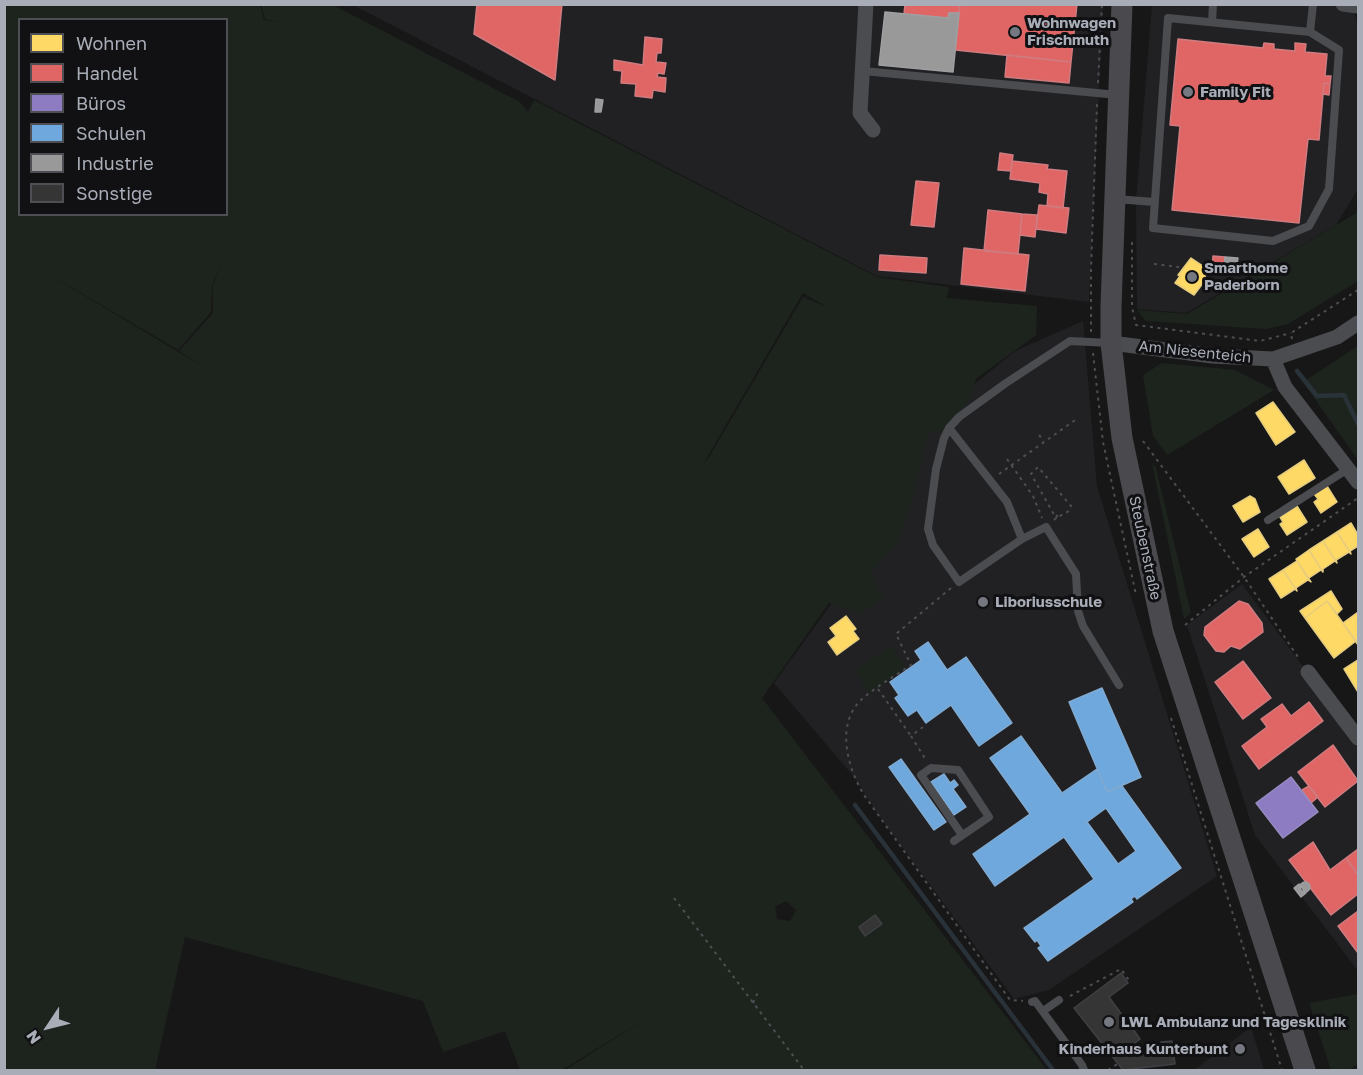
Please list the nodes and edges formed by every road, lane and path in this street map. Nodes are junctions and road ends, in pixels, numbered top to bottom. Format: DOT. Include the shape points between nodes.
graph roads {
  1 [pos="866,4"];
  2 [pos="1102,4"];
  3 [pos="1122,4"];
  4 [pos="1213,4"];
  5 [pos="1312,4"];
  6 [pos="1343,4"];
  7 [pos="1359,6"];
  8 [pos="1212,22"];
  9 [pos="1310,32"];
  10 [pos="863,71"];
  11 [pos="1098,93"];
  12 [pos="1119,95"];
  13 [pos="873,130"];
  14 [pos="1115,199"];
  15 [pos="1155,202"];
  16 [pos="1154,264"];
  17 [pos="1179,267"];
  18 [pos="1359,290"];
  19 [pos="1132,307"];
  20 [pos="1359,323"];
  21 [pos="1291,333"];
  22 [pos="1101,342"];
  23 [pos="1294,353"];
  24 [pos="1273,359"];
  25 [pos="1078,418"];
  26 [pos="949,428"];
  27 [pos="1039,435"];
  28 [pos="1044,441"];
  29 [pos="1143,441"];
  30 [pos="1007,459"];
  31 [pos="1012,465"];
  32 [pos="1348,469"];
  33 [pos="990,481"];
  34 [pos="1359,482"];
  35 [pos="1359,498"];
  36 [pos="1071,506"];
  37 [pos="1066,507"];
  38 [pos="1058,513"];
  39 [pos="1056,518"];
  40 [pos="1268,520"];
  41 [pos="1046,527"];
  42 [pos="1022,539"];
  43 [pos="1244,577"];
  44 [pos="959,582"];
  45 [pos="1185,625"];
  46 [pos="1308,672"];
  47 [pos="1119,685"];
  48 [pos="878,688"];
  49 [pos="922,727"];
  50 [pos="911,736"];
  51 [pos="1359,738"];
  52 [pos="931,768"];
  53 [pos="962,835"];
  54 [pos="954,841"];
  55 [pos="674,898"];
  56 [pos="1131,983"];
  57 [pos="759,990"];
  58 [pos="1059,1000"];
  59 [pos="1032,1002"];
  60 [pos="753,1003"];
  61 [pos="1043,1011"];
  62 [pos="1119,1063"];
  63 [pos="804,1071"];
  64 [pos="1084,1071"];
  65 [pos="1108,1071"];
  66 [pos="1305,1071"];
  1 -- 10 [label="street"];
  2 -- 11 [label="path"];
  3 -- 12 [label="street, Steubenstraße"];
  4 -- 8 [label="lane"];
  5 -- 9 [label="lane"];
  6 -- 7 [label="street"];
  8 -- 9 [label="lane"];
  8 -- 15 [label="lane" via="1168,18"];
  9 -- 15 [label="lane" via="1339,50 1329,189 1309,226 1273,241 1153,228"];
  10 -- 11 [label="lane"];
  10 -- 13 [label="street" via="860,113"];
  11 -- 12 [label="lane"];
  11 -- 22 [label="path" via="1090,269"];
  12 -- 14 [label="street, Steubenstraße"];
  14 -- 15 [label="lane"];
  14 -- 22 [label="street, Steubenstraße"];
  16 -- 17 [label="path"];
  18 -- 21 [label="path"];
  19 -- 21 [label="path" via="1136,325 1260,341"];
  20 -- 23 [label="street" via="1337,337"];
  21 -- 23 [label="path"];
  22 -- 24 [label="street, Am Niesenteich"];
  22 -- 26 [label="lane" via="1070,341 1006,383"];
  22 -- 66 [label="street, Steubenstraße" via="1163,632"];
  23 -- 24 [label="street"];
  24 -- 32 [label="street, Am Niesenteich" via="1285,387"];
  25 -- 28 [label="path"];
  26 -- 33 [label="lane"];
  26 -- 44 [label="lane" via="928,529 933,545"];
  27 -- 28 [label="path"];
  28 -- 31 [label="path"];
  29 -- 43 [label="path"];
  30 -- 31 [label="path"];
  31 -- 33 [label="path"];
  31 -- 41 [label="path" via="1033,496"];
  32 -- 34 [label="street, Am Niesenteich"];
  32 -- 40 [label="lane"];
  33 -- 42 [label="lane" via="1007,502"];
  35 -- 43 [label="path"];
  36 -- 37 [label="path"];
  36 -- 39 [label="path"];
  36 -- 39 [label="path" via="1038,467 1033,469 1031,474"];
  38 -- 39 [label="path"];
  39 -- 41 [label="path"];
  41 -- 42 [label="lane"];
  41 -- 47 [label="lane" via="1076,574 1083,626"];
  42 -- 44 [label="lane"];
  43 -- 45 [label="path"];
  43 -- 46 [label="path"];
  44 -- 48 [label="path" via="896,634 911,665"];
  46 -- 51 [label="street"];
  48 -- 50 [label="path"];
  48 -- 59 [label="path" via="854,710 848,728 853,777 1010,1000"];
  49 -- 50 [label="path"];
  50 -- 52 [label="path"];
  52 -- 53 [label="lane" via="921,775"];
  52 -- 53 [label="lane" via="958,770 988,817"];
  53 -- 54 [label="lane"];
  55 -- 60 [label="path"];
  56 -- 58 [label="path" via="1121,969"];
  57 -- 60 [label="path"];
  58 -- 61 [label="lane"];
  59 -- 61 [label="lane"];
  60 -- 63 [label="path"];
  61 -- 64 [label="lane"];
  62 -- 65 [label="path"];
}
